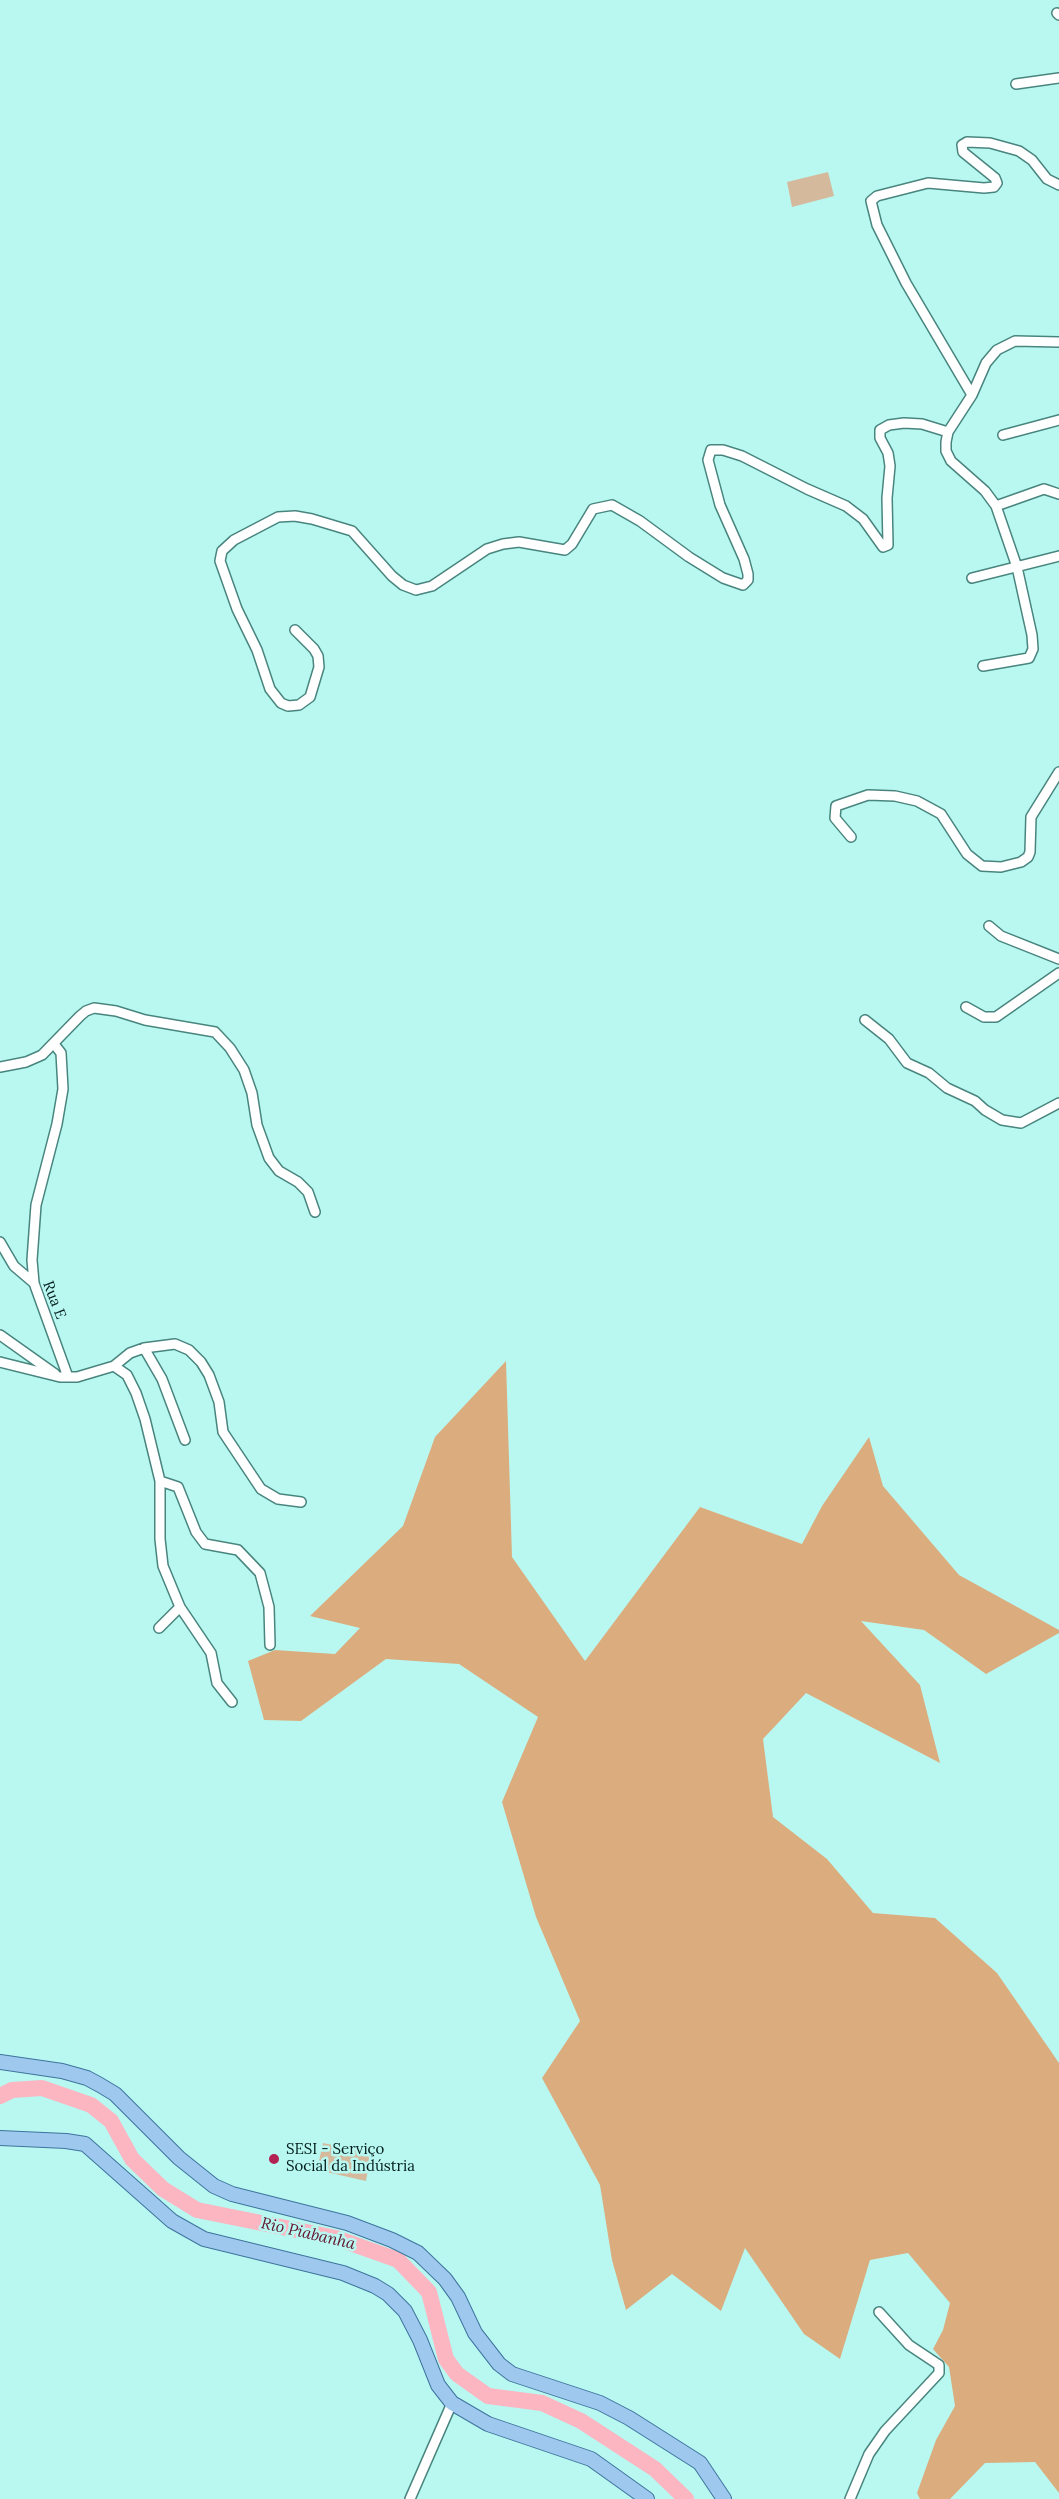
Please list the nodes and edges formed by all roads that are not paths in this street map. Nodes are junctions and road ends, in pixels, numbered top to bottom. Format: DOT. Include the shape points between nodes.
graph roads {
  1 [pos="1059,78"];
  2 [pos="1016,84"];
  3 [pos="1059,185"];
  4 [pos="1059,342"];
  5 [pos="972,395"];
  6 [pos="1059,420"];
  7 [pos="948,432"];
  8 [pos="1004,435"];
  9 [pos="1059,494"];
  10 [pos="996,506"];
  11 [pos="1059,556"];
  12 [pos="1017,567"];
  13 [pos="972,578"];
  14 [pos="295,630"];
  15 [pos="983,666"];
  16 [pos="1059,772"];
  17 [pos="851,837"];
  18 [pos="989,926"];
  19 [pos="1059,959"];
  20 [pos="1059,973"];
  21 [pos="966,1007"];
  22 [pos="865,1020"];
  23 [pos="54,1044"];
  24 [pos="0,1067"];
  25 [pos="1059,1103"];
  26 [pos="315,1212"];
  27 [pos="0,1242"];
  28 [pos="34,1283"];
  29 [pos="0,1335"];
  30 [pos="144,1348"];
  31 [pos="0,1362"];
  32 [pos="114,1366"];
  33 [pos="64,1377"];
  34 [pos="185,1440"];
  35 [pos="160,1481"];
  36 [pos="301,1502"];
  37 [pos="180,1607"];
  38 [pos="159,1628"];
  39 [pos="270,1645"];
  40 [pos="232,1702"];
  41 [pos="0,2062"];
  42 [pos="0,2138"];
  43 [pos="879,2312"];
  44 [pos="452,2403"];
  45 [pos="410,2499"];
  46 [pos="647,2499"];
  47 [pos="724,2499"];
  48 [pos="850,2499"];
  1 -- 2 [label="street"];
  3 -- 5 [label="street" via="1047,179 1019,151 967,142 962,145 963,152 995,178 994,187 928,183 877,195 871,201 877,225"];
  4 -- 5 [label="street" via="1024,340 1006,344 986,363"];
  5 -- 7 [label="street"];
  6 -- 8 [label="street"];
  7 -- 10 [label="street" via="946,451 951,461"];
  7 -- 14 [label="street" via="904,423 880,430 890,474 888,542 883,547 863,519 846,506 750,459 711,450 708,460 720,505 748,574 743,585 723,578 612,506 593,509 565,550 519,542 502,544 487,549 432,586 416,590 392,576 352,531 312,519 278,517 226,546 220,565 270,689 281,703 294,706 312,693 320,663 314,649"];
  9 -- 10 [label="street" via="1044,489"];
  10 -- 12 [label="street"];
  11 -- 12 [label="street"];
  12 -- 13 [label="street"];
  12 -- 15 [label="street" via="1032,635 1032,654 1023,660"];
  16 -- 17 [label="street" via="1031,817 1030,852 1021,862 990,868 975,863 940,814 917,801 895,796 868,795 836,806 835,818"];
  18 -- 19 [label="street" via="1001,936"];
  20 -- 21 [label="street" via="996,1017 984,1017"];
  22 -- 25 [label="street" via="889,1039 907,1063 1007,1122 1021,1123"];
  23 -- 24 [label="street" via="34,1059"];
  23 -- 26 [label="street" via="80,1016 94,1008 215,1032 244,1070 269,1158 279,1171 308,1192"];
  23 -- 28 [label="street" via="61,1053 63,1089 36,1205"];
  27 -- 28 [label="street, Rua E" via="14,1266"];
  28 -- 33 [label="street, Rua E"];
  29 -- 33 [label="street"];
  30 -- 32 [label="street"];
  30 -- 34 [label="street" via="162,1379"];
  30 -- 36 [label="street" via="175,1344 189,1350 215,1388 224,1432 261,1489 278,1499"];
  31 -- 33 [label="street"];
  32 -- 33 [label="street"];
  32 -- 35 [label="street" via="127,1375 136,1393"];
  35 -- 37 [label="street" via="161,1557"];
  35 -- 39 [label="street" via="178,1486 196,1532 206,1544 238,1550 260,1574 269,1607"];
  37 -- 38 [label="street"];
  37 -- 40 [label="street" via="211,1653 217,1683"];
  41 -- 47 [label="main road" via="62,2071 100,2085 115,2094 199,2176 223,2190 347,2223 418,2253 445,2279 475,2333 499,2364 512,2374 600,2403 629,2418 700,2463"];
  42 -- 44 [label="main road" via="85,2144 171,2221 204,2240 343,2273 375,2286 405,2311 438,2385"];
  43 -- 48 [label="street" via="909,2345 940,2369 869,2454"];
  44 -- 45 [label="street"];
  44 -- 46 [label="main road" via="488,2424 591,2459"];
}
